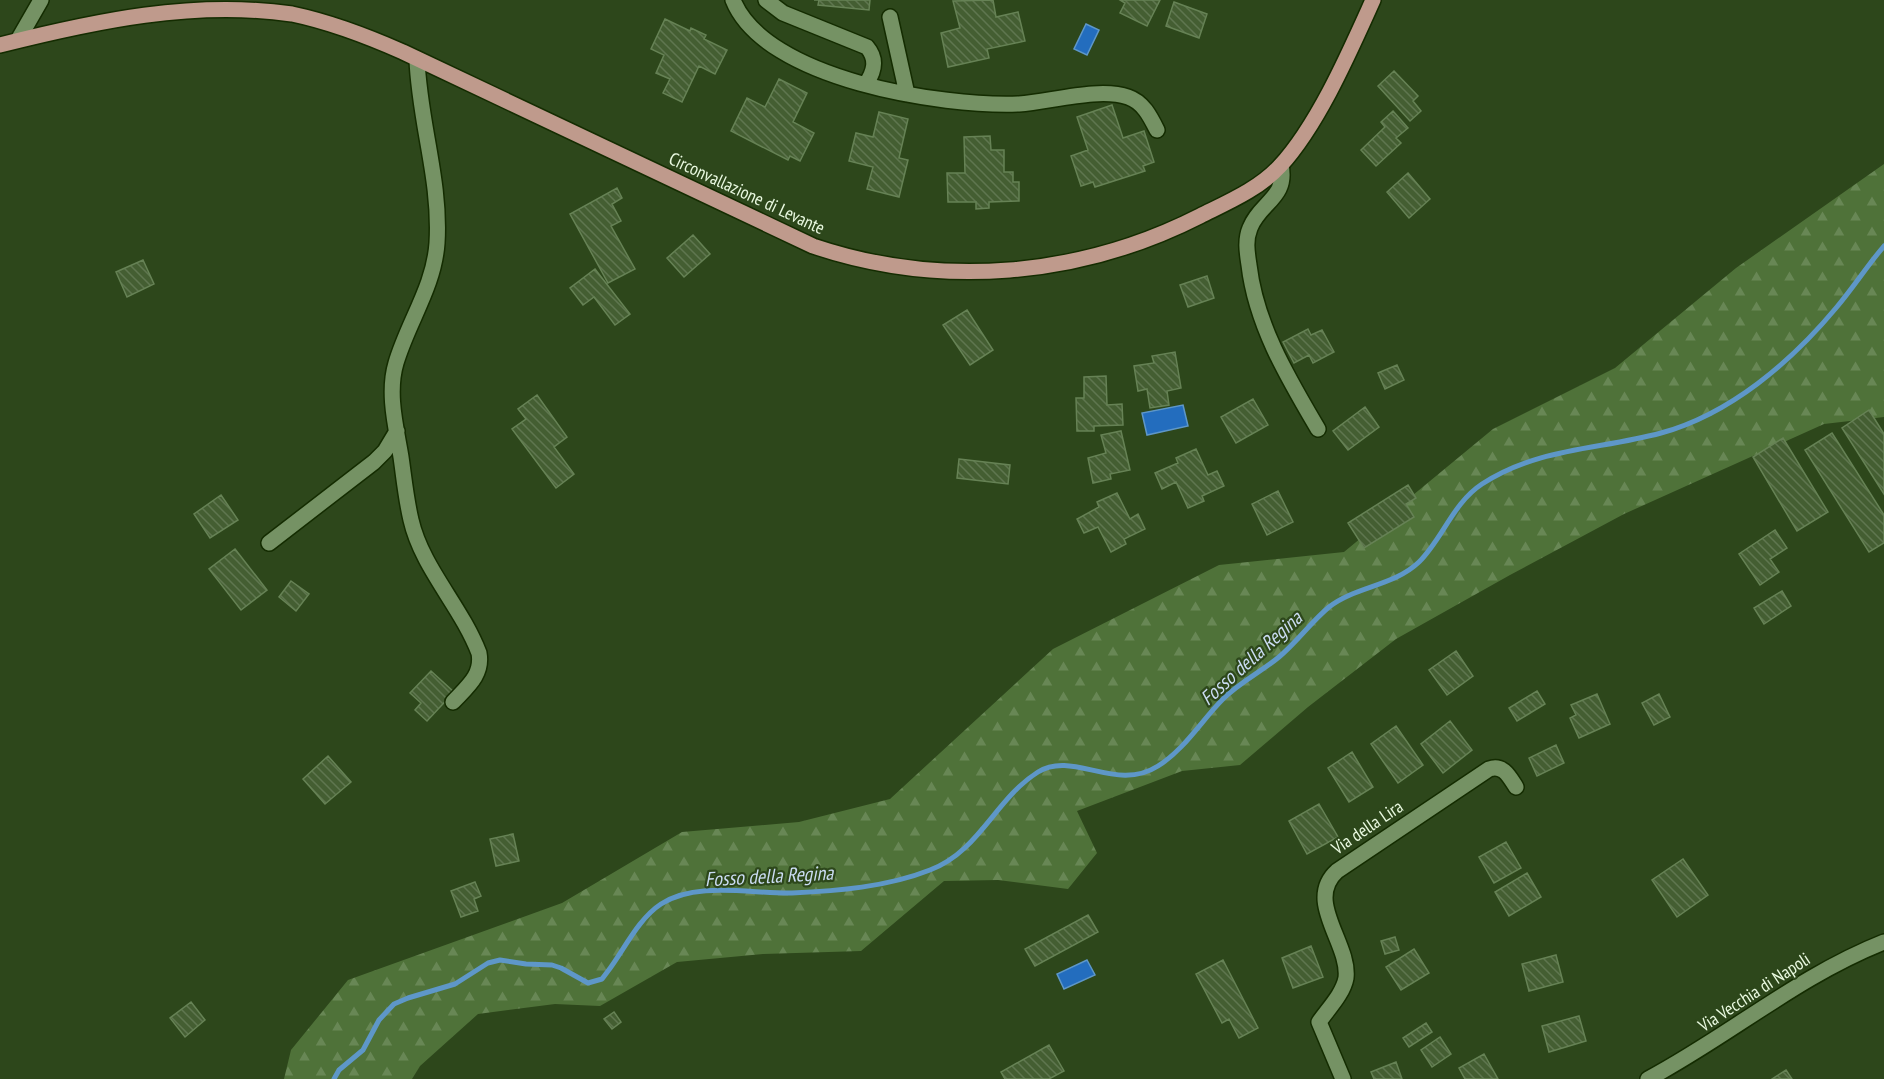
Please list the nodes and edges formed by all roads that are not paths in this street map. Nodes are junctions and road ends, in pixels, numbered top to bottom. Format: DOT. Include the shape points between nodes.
graph roads {
  1 [pos="41,0"];
  2 [pos="733,0"];
  3 [pos="766,0"];
  4 [pos="1373,0"];
  5 [pos="890,17"];
  6 [pos="18,40"];
  7 [pos="0,45"];
  8 [pos="417,59"];
  9 [pos="866,84"];
  10 [pos="908,94"];
  11 [pos="1157,130"];
  12 [pos="1281,165"];
  13 [pos="1318,429"];
  14 [pos="397,431"];
  15 [pos="269,543"];
  16 [pos="453,702"];
  17 [pos="1516,787"];
  18 [pos="1884,942"];
  19 [pos="1343,1079"];
  20 [pos="1648,1079"];
  1 -- 6 [label="street"];
  2 -- 9 [label="street" via="746,23 776,47 812,66"];
  3 -- 9 [label="street" via="783,13 867,47 873,55 874,69"];
  4 -- 12 [label="main road, Circonvallazione di Levante" via="1319,109"];
  5 -- 10 [label="street"];
  6 -- 7 [label="main road, Circonvallazione di Levante"];
  6 -- 8 [label="main road, Circonvallazione di Levante" via="150,11 250,8 319,20"];
  8 -- 12 [label="main road, Circonvallazione di Levante" via="798,240 840,255 911,269 1005,272 1098,254 1189,222 1247,191"];
  8 -- 14 [label="street" via="438,229 430,279 394,368 392,390"];
  9 -- 10 [label="street"];
  10 -- 11 [label="street" via="1000,104 1120,95 1140,104"];
  12 -- 13 [label="street" via="1280,189 1256,218 1247,252 1258,310 1289,380"];
  14 -- 15 [label="street" via="374,462"];
  14 -- 16 [label="street" via="415,535 479,652 475,678"];
  17 -- 19 [label="street, Via della Lira" via="1501,769 1489,768 1330,879 1325,888 1326,904 1346,977 1319,1022"];
  18 -- 20 [label="street, Via Vecchia di Napoli" via="1808,979"];
}
